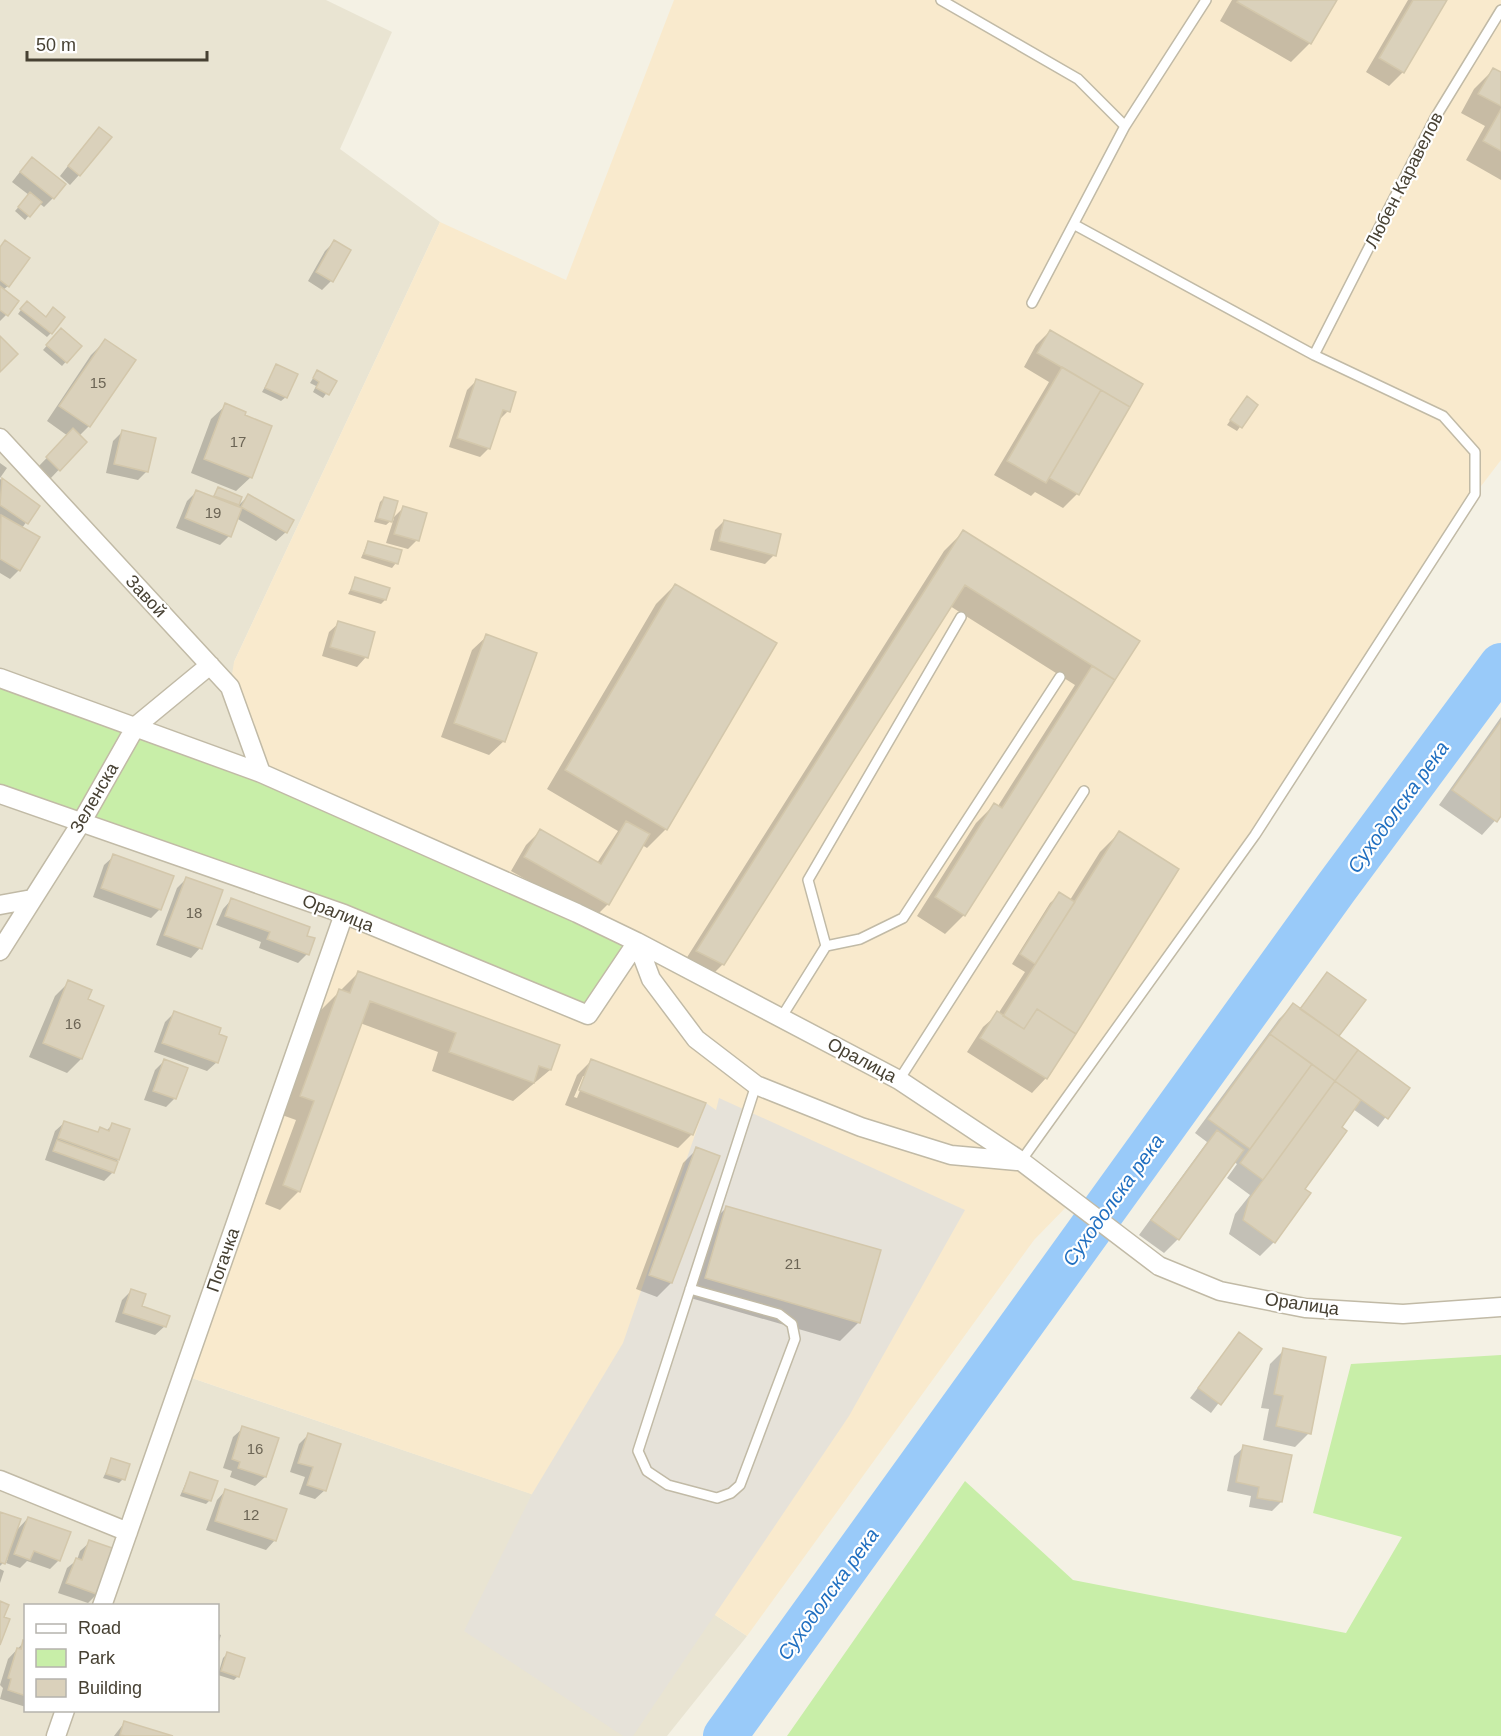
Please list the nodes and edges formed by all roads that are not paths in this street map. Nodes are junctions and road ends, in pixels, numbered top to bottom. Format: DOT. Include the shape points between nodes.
graph roads {
  1 [pos="941,0"];
  2 [pos="1206,0"];
  3 [pos="1501,10"];
  4 [pos="1125,126"];
  5 [pos="1075,225"];
  6 [pos="1032,303"];
  7 [pos="1314,355"];
  8 [pos="0,438"];
  9 [pos="961,617"];
  10 [pos="210,665"];
  11 [pos="1060,677"];
  12 [pos="0,678"];
  13 [pos="136,726"];
  14 [pos="261,773"];
  15 [pos="1084,791"];
  16 [pos="0,794"];
  17 [pos="81,823"];
  18 [pos="32,899"];
  19 [pos="0,905"];
  20 [pos="344,914"];
  21 [pos="637,942"];
  22 [pos="826,946"];
  23 [pos="0,951"];
  24 [pos="781,1017"];
  25 [pos="899,1080"];
  26 [pos="756,1085"];
  27 [pos="1021,1161"];
  28 [pos="690,1289"];
  29 [pos="1501,1306"];
  30 [pos="0,1480"];
  31 [pos="128,1532"];
  32 [pos="102,1604"];
  33 [pos="64,1712"];
  34 [pos="56,1736"];
  1 -- 4 [label="lane" via="1078,79"];
  2 -- 4 [label="lane"];
  3 -- 7 [label="lane, Любен Каравелов" via="1435,118"];
  4 -- 5 [label="lane"];
  5 -- 6 [label="lane"];
  5 -- 7 [label="lane"];
  7 -- 27 [label="lane" via="1443,417 1475,452 1474,494 1255,835"];
  8 -- 10 [label="street, Завой"];
  9 -- 22 [label="lane" via="808,880"];
  10 -- 13 [label="street, Зеленска"];
  10 -- 14 [label="street, Завой" via="230,687"];
  11 -- 22 [label="lane" via="903,918 860,939"];
  12 -- 13 [label="street, Оралица"];
  13 -- 14 [label="street, Оралица"];
  13 -- 17 [label="street, Зеленска"];
  14 -- 21 [label="street, Оралица"];
  15 -- 25 [label="lane"];
  16 -- 17 [label="street, Оралица"];
  17 -- 18 [label="street, Зеленска"];
  17 -- 20 [label="street, Оралица"];
  18 -- 19 [label="street"];
  18 -- 23 [label="street, Зеленска"];
  20 -- 21 [label="street, Оралица" via="588,1015"];
  20 -- 31 [label="street, Погачка"];
  21 -- 24 [label="street, Оралица"];
  21 -- 26 [label="street" via="651,979 696,1039"];
  22 -- 24 [label="lane"];
  24 -- 25 [label="street, Оралица"];
  25 -- 27 [label="street, Оралица"];
  26 -- 27 [label="street" via="861,1127 951,1155"];
  26 -- 28 [label="lane"];
  27 -- 29 [label="street, Оралица" via="1159,1266 1220,1291 1305,1308 1403,1314"];
  28 -- 28 [label="lane" via="638,1451 647,1471 668,1485 717,1498 740,1485 795,1339 792,1324 778,1314"];
  30 -- 31 [label="street"];
  31 -- 32 [label="street, Погачка"];
  33 -- 34 [label="street"];
}
